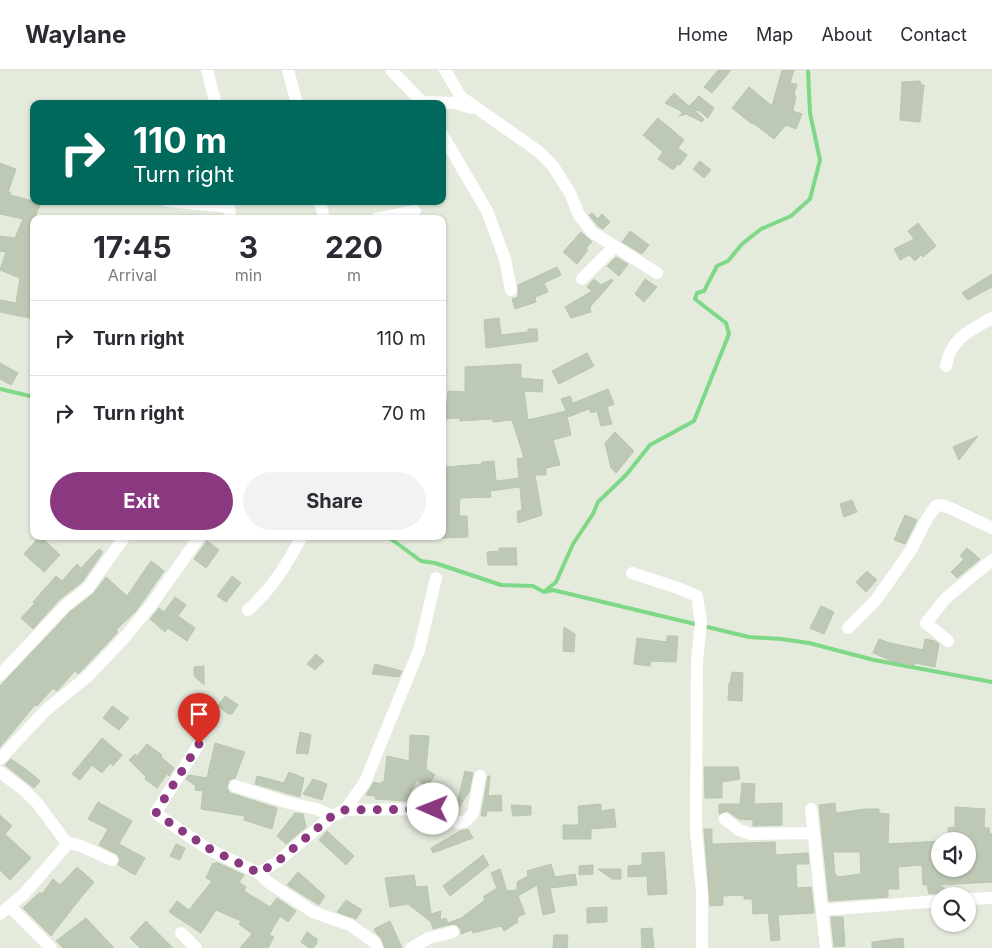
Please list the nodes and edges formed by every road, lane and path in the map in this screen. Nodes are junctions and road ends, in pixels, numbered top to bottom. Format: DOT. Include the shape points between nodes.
graph roads {
  1 [pos="207,70"];
  2 [pos="288,70"];
  3 [pos="391,70"];
  4 [pos="445,70"];
  5 [pos="215,100"];
  6 [pos="296,100"];
  7 [pos="421,100"];
  8 [pos="446,103"];
  9 [pos="479,110"];
  10 [pos="446,141"];
  11 [pos="198,205"];
  12 [pos="230,209"];
  13 [pos="415,211"];
  14 [pos="396,215"];
  15 [pos="614,247"];
  16 [pos="657,273"];
  17 [pos="582,280"];
  18 [pos="511,290"];
  19 [pos="992,318"];
  20 [pos="946,366"];
  21 [pos="992,528"];
  22 [pos="122,540"];
  23 [pos="197,540"];
  24 [pos="300,540"];
  25 [pos="992,560"];
  26 [pos="632,573"];
  27 [pos="436,578"];
  28 [pos="248,610"];
  29 [pos="848,628"];
  30 [pos="948,642"];
  31 [pos="0,675"];
  32 [pos="199,744"];
  33 [pos="0,759"];
  34 [pos="0,772"];
  35 [pos="480,776"];
  36 [pos="235,786"];
  37 [pos="812,809"];
  38 [pos="345,810"];
  39 [pos="332,816"];
  40 [pos="725,819"];
  41 [pos="814,833"];
  42 [pos="66,842"];
  43 [pos="112,860"];
  44 [pos="259,873"];
  45 [pos="992,898"];
  46 [pos="976,899"];
  47 [pos="931,902"];
  48 [pos="4,910"];
  49 [pos="822,910"];
  50 [pos="453,932"];
  51 [pos="181,933"];
  52 [pos="51,948"];
  53 [pos="196,948"];
  54 [pos="377,948"];
  55 [pos="411,948"];
  56 [pos="702,948"];
  57 [pos="826,948"];
  1 -- 5 [label="street"];
  2 -- 6 [label="street"];
  3 -- 7 [label="street"];
  4 -- 9 [label="street" via="461,97"];
  8 -- 9 [label="street"];
  9 -- 15 [label="street" via="538,151 553,166 592,232"];
  10 -- 18 [label="street" via="487,211 505,259"];
  11 -- 12 [label="street"];
  13 -- 14 [label="street"];
  15 -- 16 [label="street"];
  15 -- 17 [label="street"];
  19 -- 20 [label="street" via="962,335 948,354"];
  21 -- 29 [label="street" via="950,508 936,506 911,550 876,600"];
  22 -- 31 [label="street" via="88,588 65,606"];
  23 -- 33 [label="street" via="126,636 87,677 46,710"];
  24 -- 28 [label="street" via="287,565 264,596"];
  25 -- 30 [label="street" via="945,599 926,623"];
  26 -- 56 [label="street" via="697,596 700,626 696,673 696,832 702,892"];
  27 -- 38 [label="street" via="419,650 365,782"];
  32 -- 44 [label="street" via="156,812 208,848"];
  34 -- 42 [label="street" via="38,804"];
  35 -- 38 [label="street" via="473,813 466,821 459,822 433,809"];
  36 -- 39 [label="street"];
  37 -- 41 [label="street"];
  38 -- 39 [label="street"];
  39 -- 44 [label="street"];
  40 -- 41 [label="street" via="739,830 751,834"];
  41 -- 49 [label="street"];
  42 -- 43 [label="street"];
  42 -- 48 [label="street" via="24,894"];
  44 -- 54 [label="street" via="313,912 350,925 374,942"];
  45 -- 46 [label="street"];
  47 -- 49 [label="street"];
  48 -- 52 [label="street"];
  49 -- 57 [label="street"];
  50 -- 55 [label="street" via="429,938"];
  51 -- 53 [label="street"];
}
